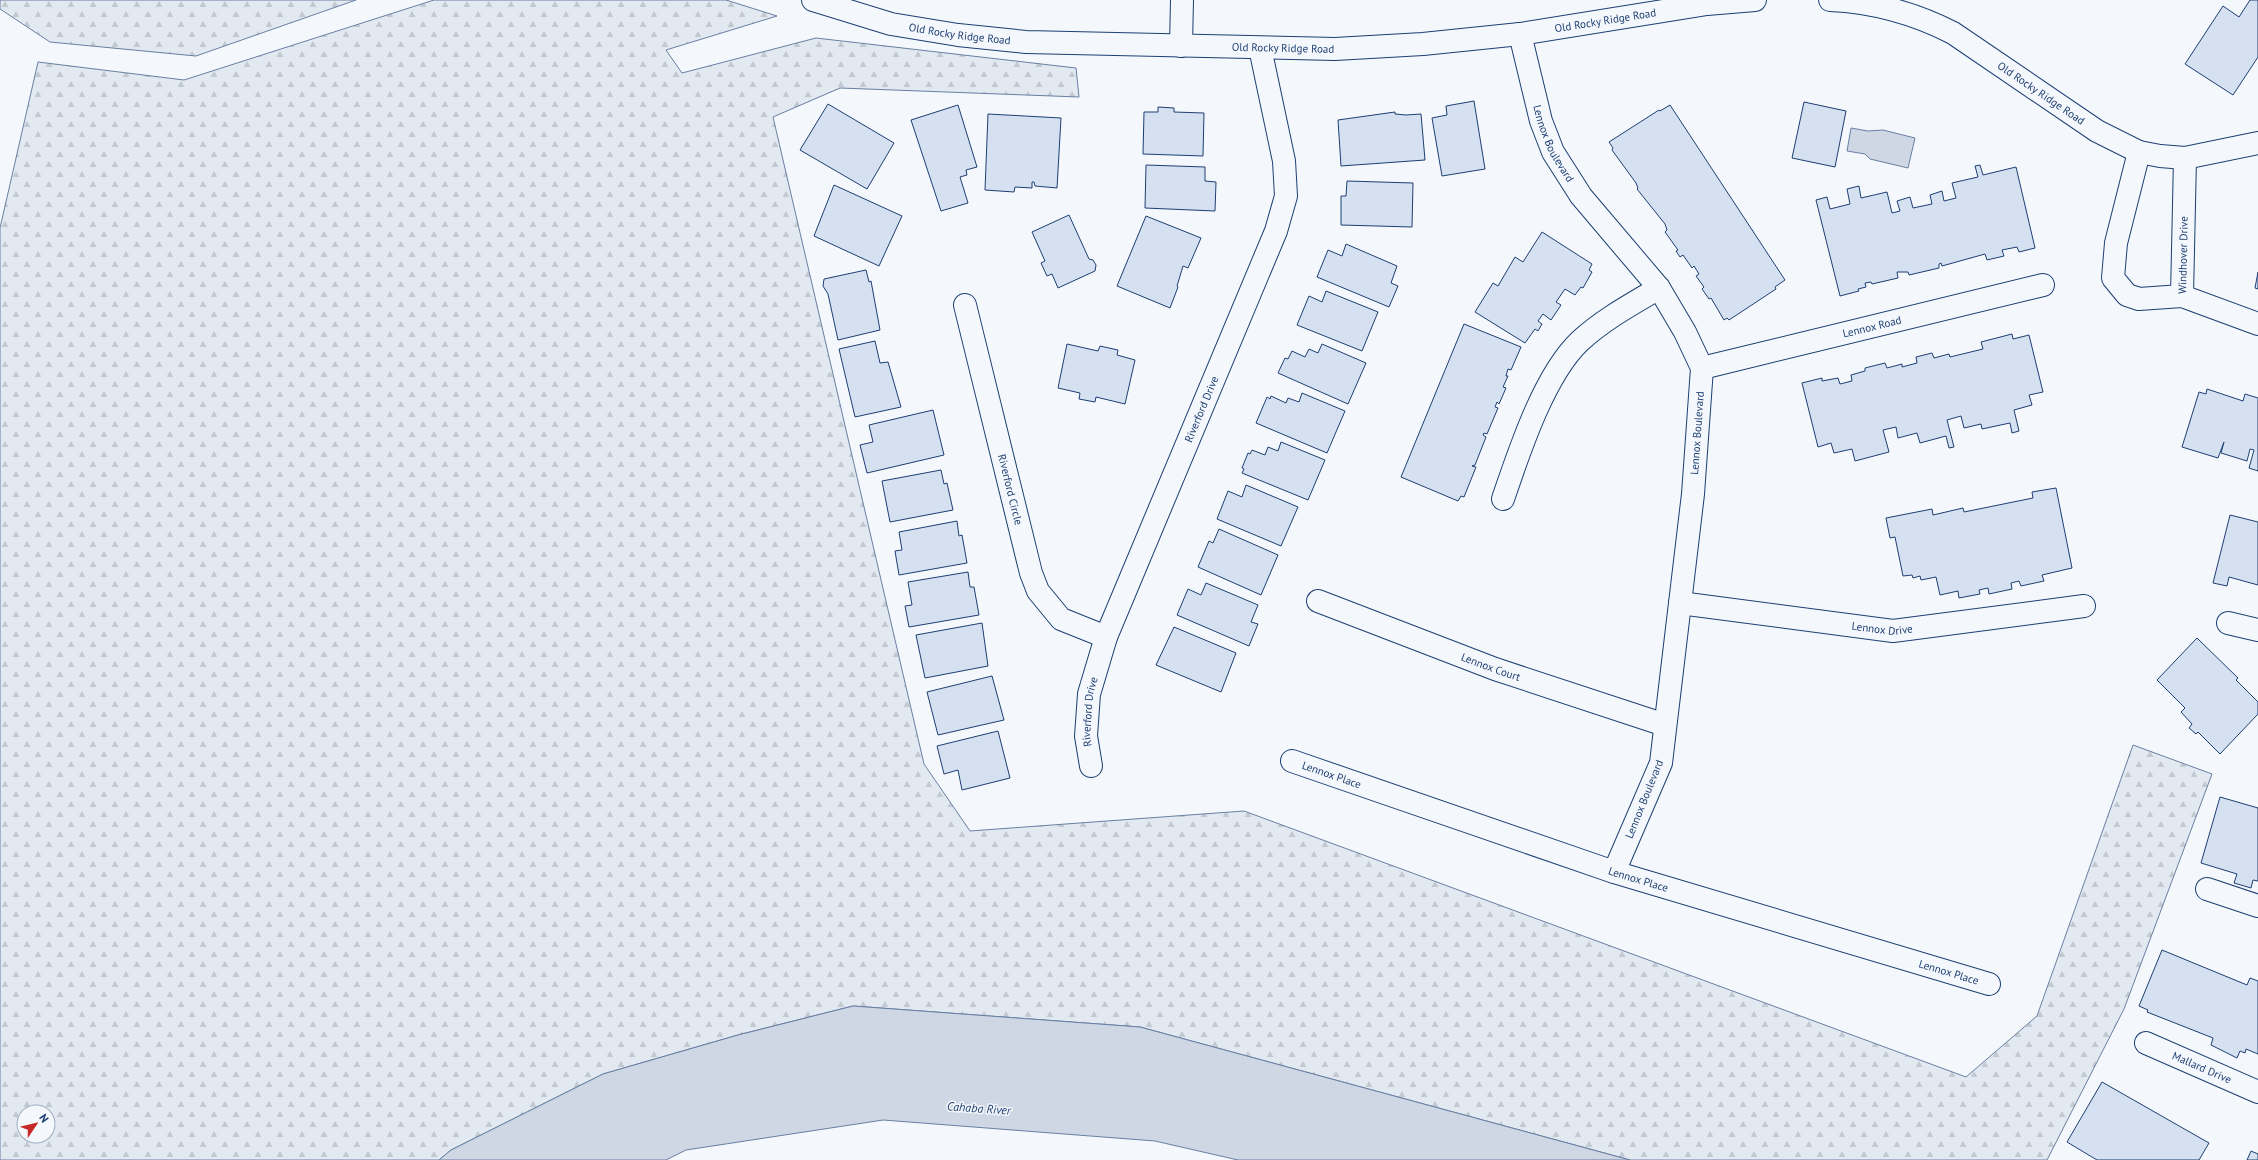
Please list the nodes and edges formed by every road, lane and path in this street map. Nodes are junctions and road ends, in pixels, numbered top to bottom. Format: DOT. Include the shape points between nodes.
graph roads {
  1 [pos="813,0"];
  2 [pos="1182,0"];
  3 [pos="1755,0"];
  4 [pos="1830,0"];
  5 [pos="1707,2"];
  6 [pos="1520,34"];
  7 [pos="1181,46"];
  8 [pos="1260,48"];
  9 [pos="2258,143"];
  10 [pos="2139,152"];
  11 [pos="2185,158"];
  12 [pos="2043,285"];
  13 [pos="1659,288"];
  14 [pos="2182,296"];
  15 [pos="965,305"];
  16 [pos="2258,324"];
  17 [pos="1702,368"];
  18 [pos="1503,499"];
  19 [pos="1318,601"];
  20 [pos="1680,603"];
  21 [pos="2084,606"];
  22 [pos="2228,623"];
  23 [pos="2258,630"];
  24 [pos="1106,637"];
  25 [pos="1665,725"];
  26 [pos="1292,760"];
  27 [pos="1091,766"];
  28 [pos="1614,872"];
  29 [pos="2207,889"];
  30 [pos="2258,906"];
  31 [pos="1989,984"];
  32 [pos="2146,1043"];
  33 [pos="2258,1092"];
  1 -- 7 [label="street, Old Rocky Ridge Road" via="891,24 958,35 1026,42"];
  2 -- 7 [label="street"];
  3 -- 5 [label="street, Old Rocky Ridge Road"];
  4 -- 10 [label="street, Old Rocky Ridge Road" via="1895,9 1954,33 2097,131"];
  5 -- 6 [label="street, Old Rocky Ridge Road"];
  6 -- 8 [label="street, Old Rocky Ridge Road" via="1422,44 1336,49"];
  6 -- 13 [label="street, Lennox Boulevard" via="1541,121 1553,152 1581,196"];
  7 -- 8 [label="street, Old Rocky Ridge Road"];
  8 -- 24 [label="street, Riverford Drive" via="1284,161 1286,196 1276,231"];
  9 -- 11 [label="street, Old Rocky Ridge Road"];
  10 -- 11 [label="street, Old Rocky Ridge Road"];
  10 -- 14 [label="street" via="2116,243 2113,278 2127,295 2139,299"];
  11 -- 14 [label="street, Windhover Drive"];
  12 -- 17 [label="street, Lennox Road"];
  13 -- 17 [label="street, Lennox Boulevard" via="1685,332"];
  13 -- 18 [label="street" via="1604,321 1579,342 1563,362 1524,438"];
  14 -- 16 [label="street, Windhover Drive"];
  15 -- 24 [label="street, Riverford Circle" via="1031,573 1038,591 1061,619"];
  17 -- 20 [label="street, Lennox Boulevard" via="1693,494"];
  19 -- 25 [label="street, Lennox Court" via="1495,669"];
  20 -- 21 [label="street, Lennox Drive" via="1893,631"];
  20 -- 25 [label="street, Lennox Boulevard"];
  22 -- 23 [label="street"];
  24 -- 27 [label="street, Riverford Drive" via="1089,694 1086,736"];
  25 -- 28 [label="street, Lennox Boulevard" via="1660,763"];
  26 -- 28 [label="street, Lennox Place"];
  28 -- 31 [label="street, Lennox Place"];
  29 -- 30 [label="street"];
  32 -- 33 [label="street, Mallard Drive"];
}
